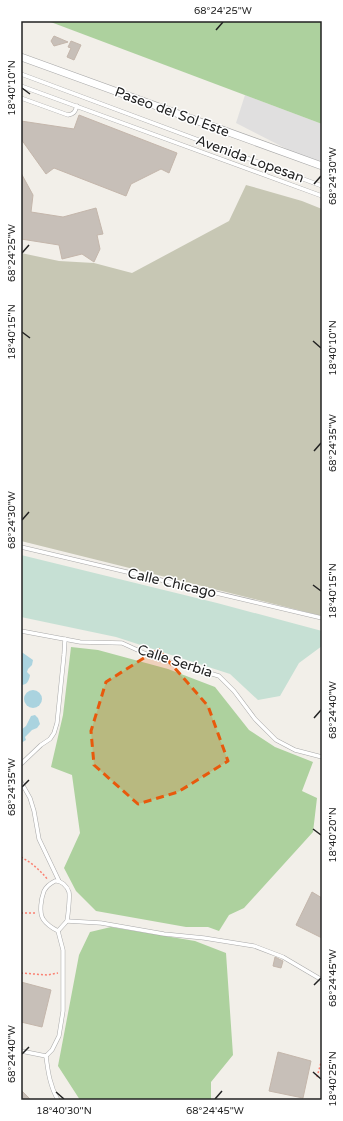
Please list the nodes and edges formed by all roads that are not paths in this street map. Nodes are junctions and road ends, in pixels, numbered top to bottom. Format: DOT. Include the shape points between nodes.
graph roads {
  1 [pos="21,57"];
  2 [pos="21,74"];
  3 [pos="21,86"];
  4 [pos="21,98"];
  5 [pos="77,106"];
  6 [pos="322,166"];
  7 [pos="322,186"];
  8 [pos="322,196"];
  9 [pos="21,547"];
  10 [pos="322,618"];
  11 [pos="21,631"];
  12 [pos="64,639"];
  13 [pos="322,757"];
  14 [pos="21,764"];
  15 [pos="21,782"];
  16 [pos="59,880"];
  17 [pos="67,921"];
  18 [pos="58,931"];
  19 [pos="322,980"];
  20 [pos="21,1051"];
  21 [pos="46,1056"];
  22 [pos="58,1100"];
  1 -- 6 [label="street, Paseo del Sol Este"];
  2 -- 7 [label="lane, Avenida Lopesan"];
  3 -- 5 [label="lane, Avenida Lopesan"];
  4 -- 5 [label="lane" via="68,115 75,113"];
  5 -- 8 [label="lane, Avenida Lopesan"];
  9 -- 10 [label="lane, Calle Chicago"];
  11 -- 12 [label="lane, Calle Serbia"];
  12 -- 13 [label="lane, Calle Serbia" via="122,643 156,658 219,676 276,740 295,750"];
  12 -- 14 [label="lane" via="54,733"];
  15 -- 16 [label="lane" via="30,798 39,839"];
  16 -- 17 [label="lane" via="69,893"];
  16 -- 18 [label="lane" via="51,883 44,891 41,912 48,925"];
  17 -- 18 [label="lane"];
  17 -- 19 [label="lane" via="101,923 254,946 283,957"];
  18 -- 21 [label="lane" via="64,950 63,1011 59,1036"];
  20 -- 21 [label="lane"];
  21 -- 22 [label="lane" via="49,1078"];
}
